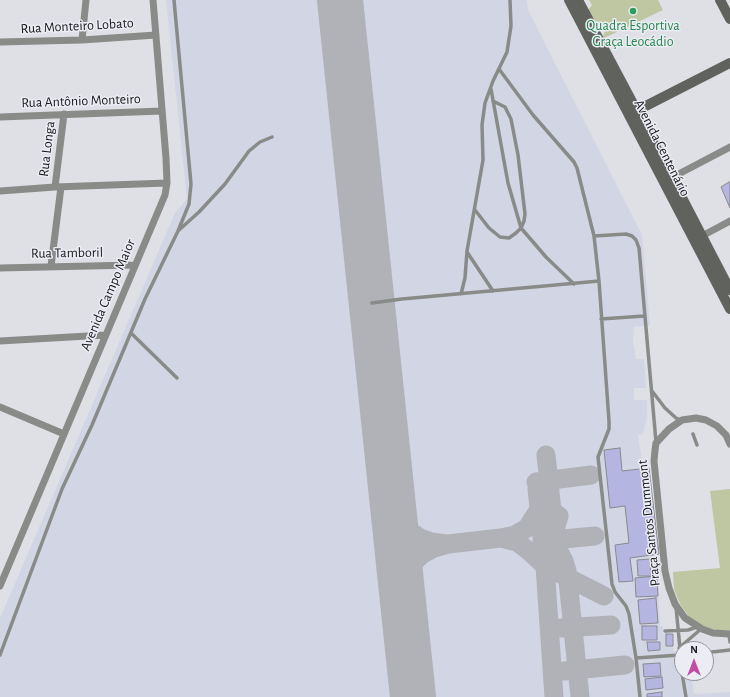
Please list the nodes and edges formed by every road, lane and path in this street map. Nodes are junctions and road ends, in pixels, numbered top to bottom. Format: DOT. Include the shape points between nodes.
graph roads {
  1 [pos="86,0"];
  2 [pos="153,0"];
  3 [pos="174,0"];
  4 [pos="510,0"];
  5 [pos="569,0"];
  6 [pos="578,0"];
  7 [pos="720,0"];
  8 [pos="730,19"];
  9 [pos="156,35"];
  10 [pos="82,40"];
  11 [pos="0,42"];
  12 [pos="730,63"];
  13 [pos="499,68"];
  14 [pos="490,88"];
  15 [pos="493,100"];
  16 [pos="162,111"];
  17 [pos="633,113"];
  18 [pos="64,114"];
  19 [pos="0,117"];
  20 [pos="272,137"];
  21 [pos="730,147"];
  22 [pos="671,178"];
  23 [pos="166,183"];
  24 [pos="58,187"];
  25 [pos="0,191"];
  26 [pos="475,210"];
  27 [pos="730,221"];
  28 [pos="522,228"];
  29 [pos="178,231"];
  30 [pos="594,236"];
  31 [pos="702,236"];
  32 [pos="467,251"];
  33 [pos="135,264"];
  34 [pos="51,266"];
  35 [pos="0,268"];
  36 [pos="599,281"];
  37 [pos="574,284"];
  38 [pos="730,290"];
  39 [pos="494,291"];
  40 [pos="461,294"];
  41 [pos="372,304"];
  42 [pos="730,309"];
  43 [pos="644,316"];
  44 [pos="601,319"];
  45 [pos="131,333"];
  46 [pos="105,335"];
  47 [pos="0,342"];
  48 [pos="177,378"];
  49 [pos="652,390"];
  50 [pos="0,407"];
  51 [pos="682,420"];
  52 [pos="64,434"];
  53 [pos="693,434"];
  54 [pos="656,443"];
  55 [pos="730,444"];
  56 [pos="697,445"];
  57 [pos="0,586"];
  58 [pos="675,604"];
  59 [pos="700,628"];
  60 [pos="665,631"];
  61 [pos="678,631"];
  62 [pos="730,637"];
  63 [pos="679,641"];
  64 [pos="686,641"];
  65 [pos="730,650"];
  66 [pos="714,652"];
  67 [pos="0,655"];
  68 [pos="674,655"];
  69 [pos="636,658"];
  70 [pos="683,681"];
  71 [pos="640,697"];
  72 [pos="686,697"];
  1 -- 10 [label="street"];
  2 -- 9 [label="street, Avenida Campo Maior"];
  3 -- 29 [label="lane" via="191,184 189,204"];
  4 -- 13 [label="lane" via="511,26 507,52"];
  5 -- 17 [label="main road, Avenida Centenário"];
  6 -- 17 [label="main road, Avenida Centenário"];
  7 -- 8 [label="main road"];
  9 -- 10 [label="street, Rua Monteiro Lobato"];
  9 -- 16 [label="street, Avenida Campo Maior"];
  10 -- 11 [label="street, Rua Monteiro Lobato"];
  12 -- 17 [label="main road"];
  13 -- 14 [label="lane"];
  13 -- 30 [label="lane" via="533,115 574,162"];
  14 -- 15 [label="lane"];
  14 -- 26 [label="lane" via="482,125 483,160"];
  15 -- 28 [label="lane" via="508,183"];
  15 -- 28 [label="lane" via="505,108 511,119 525,214"];
  16 -- 18 [label="street, Rua Antônio Monteiro"];
  16 -- 23 [label="street, Avenida Campo Maior"];
  17 -- 22 [label="main road, Avenida Centenário"];
  17 -- 42 [label="main road, Avenida Centenário"];
  18 -- 19 [label="street, Rua Antônio Monteiro"];
  18 -- 24 [label="street, Rua Longa"];
  20 -- 29 [label="lane" via="249,151 225,184"];
  21 -- 22 [label="street"];
  22 -- 31 [label="main road, Avenida Centenário"];
  23 -- 24 [label="street"];
  23 -- 33 [label="street, Avenida Campo Maior" via="162,204"];
  24 -- 25 [label="street"];
  24 -- 34 [label="street, Rua Longa"];
  26 -- 28 [label="lane" via="500,237 510,238"];
  26 -- 32 [label="lane"];
  27 -- 31 [label="street"];
  28 -- 37 [label="lane" via="546,257"];
  29 -- 45 [label="lane"];
  30 -- 36 [label="lane"];
  30 -- 43 [label="lane" via="626,234 636,240 639,248"];
  31 -- 38 [label="main road, Avenida Centenário"];
  32 -- 39 [label="lane"];
  32 -- 40 [label="lane"];
  33 -- 34 [label="street, Rua Tamboril"];
  33 -- 46 [label="street, Avenida Campo Maior"];
  34 -- 35 [label="street, Rua Tamboril"];
  36 -- 37 [label="lane"];
  36 -- 44 [label="lane"];
  37 -- 39 [label="lane"];
  39 -- 40 [label="lane"];
  40 -- 41 [label="lane"];
  43 -- 44 [label="lane"];
  43 -- 49 [label="lane"];
  44 -- 69 [label="lane" via="609,422 598,457 612,584 629,614"];
  45 -- 48 [label="lane"];
  45 -- 67 [label="lane" via="62,489"];
  46 -- 47 [label="street"];
  46 -- 52 [label="street, Avenida Campo Maior"];
  49 -- 51 [label="lane" via="665,408"];
  49 -- 54 [label="lane"];
  50 -- 52 [label="street"];
  51 -- 54 [label="street, Praça Santos Dummont" via="668,429"];
  51 -- 55 [label="street" via="706,420 726,435"];
  52 -- 57 [label="street, Avenida Campo Maior"];
  53 -- 56 [label="lane"];
  54 -- 58 [label="street, Praça Santos Dummont" via="654,461 665,571 668,588"];
  58 -- 59 [label="street, Praça Santos Dummont" via="685,618"];
  58 -- 61 [label="lane"];
  59 -- 61 [label="lane"];
  59 -- 62 [label="street, Praça Santos Dummont"];
  59 -- 64 [label="lane"];
  60 -- 61 [label="lane"];
  61 -- 63 [label="lane"];
  65 -- 66 [label="lane"];
  68 -- 69 [label="lane"];
  69 -- 71 [label="lane"];
  70 -- 72 [label="lane"];
}
